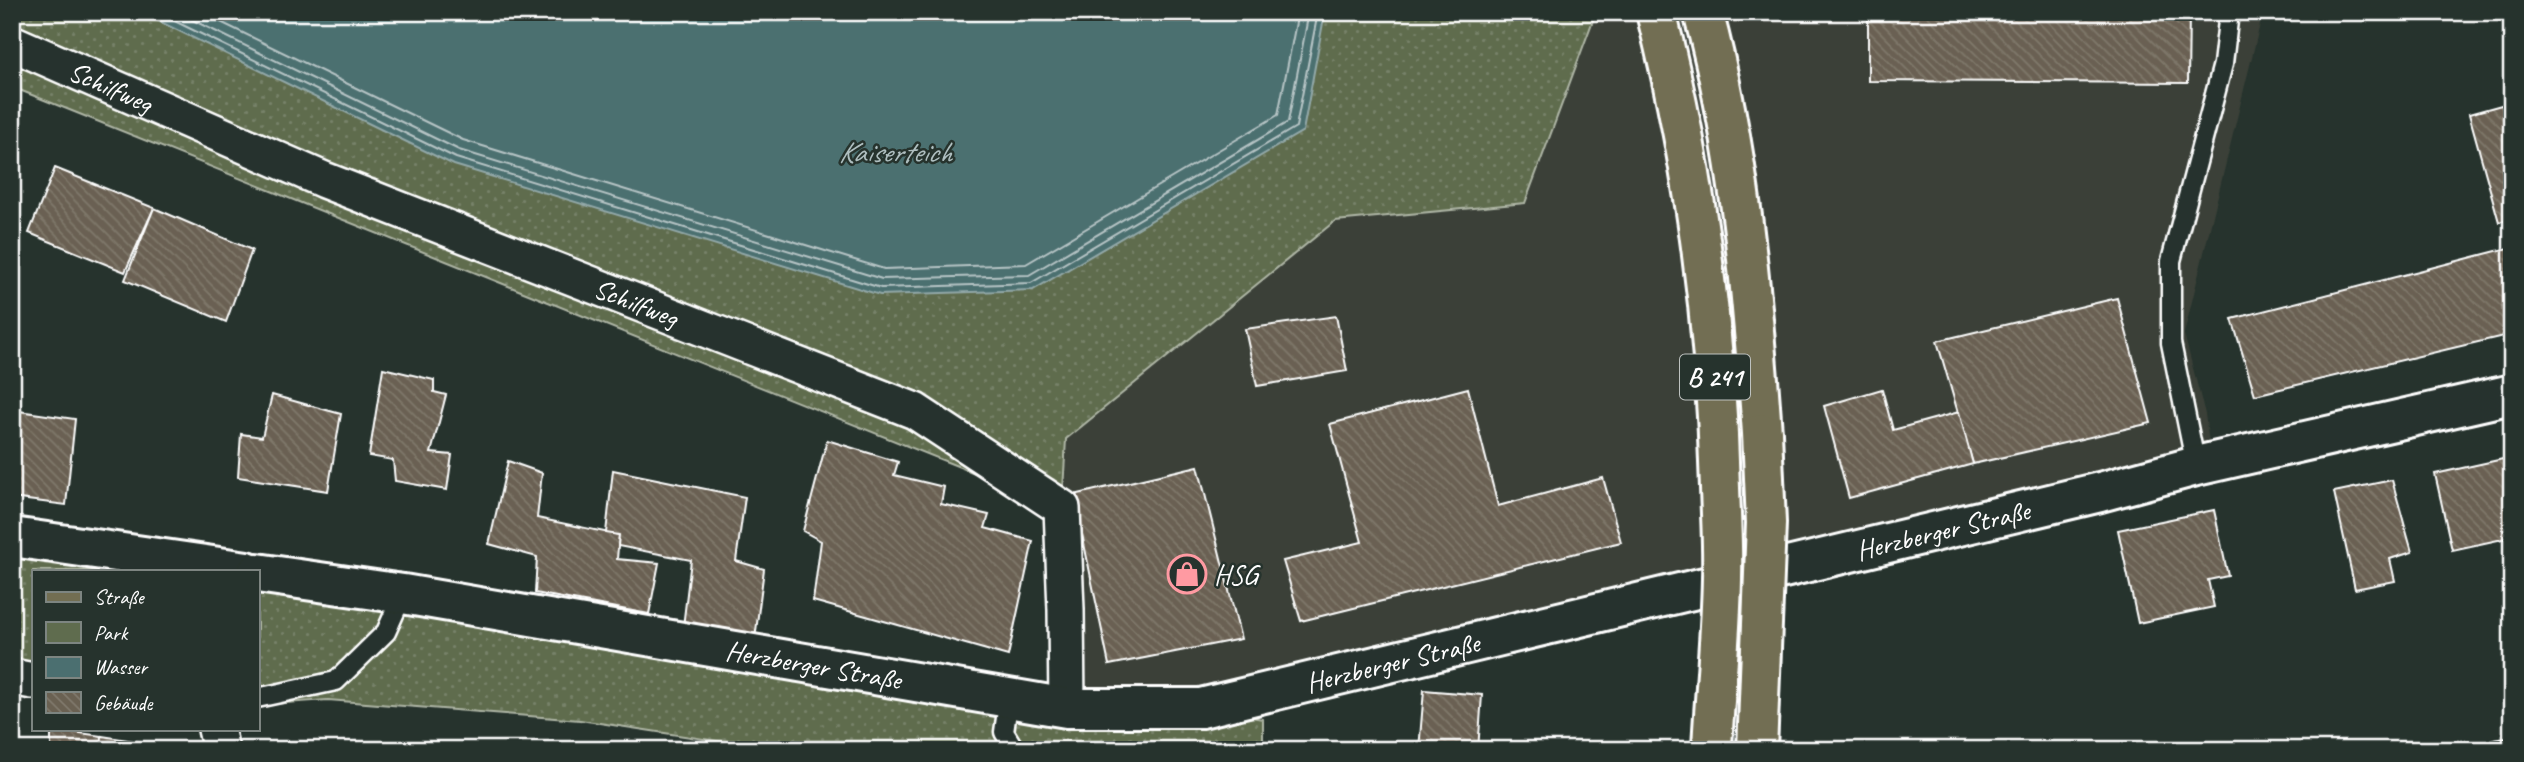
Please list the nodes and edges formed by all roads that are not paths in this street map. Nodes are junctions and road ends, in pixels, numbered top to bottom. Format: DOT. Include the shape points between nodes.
graph roads {
  1 [pos="1656,12"];
  2 [pos="1703,12"];
  3 [pos="2229,12"];
  4 [pos="12,43"];
  5 [pos="2512,394"];
  6 [pos="2196,466"];
  7 [pos="12,537"];
  8 [pos="240,570"];
  9 [pos="259,573"];
  10 [pos="403,594"];
  11 [pos="12,677"];
  12 [pos="32,681"];
  13 [pos="1009,697"];
  14 [pos="259,698"];
  15 [pos="1067,708"];
  16 [pos="216,730"];
  17 [pos="1712,748"];
  18 [pos="2512,748"];
  19 [pos="221,750"];
  20 [pos="1015,750"];
  21 [pos="1757,750"];
  22 [pos="2497,750"];
  1 -- 17 [label="main road, B 241, bridge" via="1687,146 1711,325 1722,578"];
  2 -- 21 [label="main road, B 241, bridge" via="1732,152 1757,367 1766,523"];
  3 -- 6 [label="lane" via="2222,64 2172,261 2171,343"];
  4 -- 15 [label="street, Schilfweg" via="324,180 915,411 1062,508"];
  5 -- 6 [label="street, Herzberger Straße"];
  6 -- 15 [label="street, Herzberger Straße" via="1200,708"];
  7 -- 8 [label="street"];
  9 -- 10 [label="street, Herzberger Straße"];
  10 -- 13 [label="street, Herzberger Straße"];
  10 -- 14 [label="lane" via="386,632 336,681"];
  11 -- 12 [label="street"];
  13 -- 15 [label="street, Herzberger Straße"];
  13 -- 20 [label="lane" via="1004,732"];
  16 -- 19 [label="street"];
  18 -- 22 [label="lane"];
}
